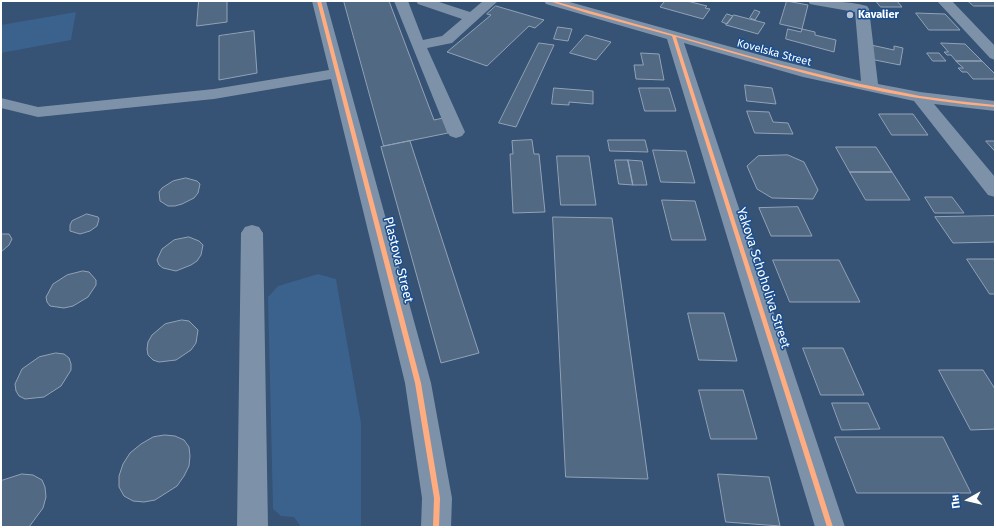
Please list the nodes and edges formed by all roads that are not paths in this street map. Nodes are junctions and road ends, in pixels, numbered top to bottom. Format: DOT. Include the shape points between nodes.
graph roads {
  1 [pos="319,1"];
  2 [pos="401,1"];
  3 [pos="423,1"];
  4 [pos="491,1"];
  5 [pos="815,1"];
  6 [pos="944,1"];
  7 [pos="559,2"];
  8 [pos="472,18"];
  9 [pos="674,36"];
  10 [pos="418,45"];
  11 [pos="995,55"];
  12 [pos="338,73"];
  13 [pos="870,87"];
  14 [pos="920,98"];
  15 [pos="1,103"];
  16 [pos="995,106"];
  17 [pos="456,132"];
  18 [pos="995,190"];
  19 [pos="252,233"];
  20 [pos="252,527"];
  21 [pos="436,527"];
  22 [pos="830,527"];
  1 -- 12 [label="street, Plastova Street"];
  2 -- 10 [label="street"];
  3 -- 8 [label="street"];
  4 -- 8 [label="street"];
  5 -- 13 [label="street" via="862,9"];
  6 -- 11 [label="street"];
  7 -- 9 [label="street, Kovelska Street"];
  8 -- 10 [label="street" via="447,40"];
  9 -- 13 [label="street, Kovelska Street"];
  9 -- 22 [label="street, Yakova Schoholiva Street"];
  10 -- 17 [label="street"];
  12 -- 15 [label="street" via="214,94 38,112"];
  12 -- 21 [label="street, Plastova Street" via="418,383 437,498"];
  13 -- 14 [label="street, Kovelska Street"];
  14 -- 16 [label="street, Kovelska Street"];
  14 -- 18 [label="street"];
  19 -- 20 [label="street"];
}
